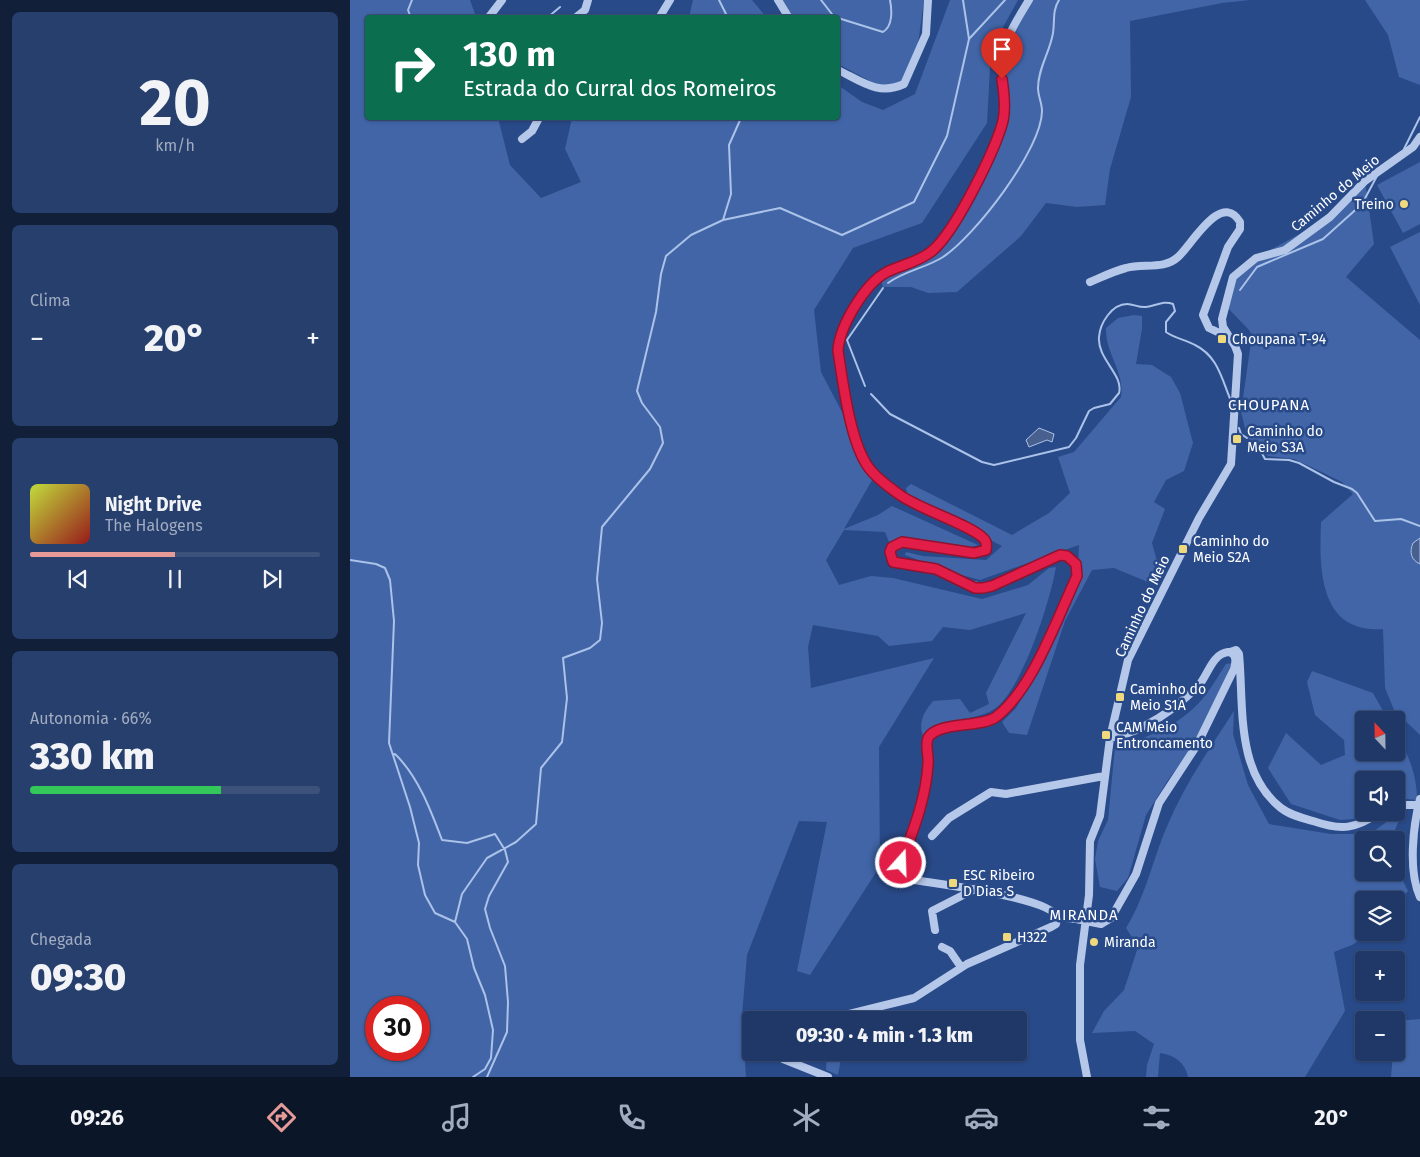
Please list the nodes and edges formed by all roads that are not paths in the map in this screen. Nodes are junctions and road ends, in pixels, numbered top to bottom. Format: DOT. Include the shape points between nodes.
graph roads {
  1 [pos="502,0"];
  2 [pos="670,0"];
  3 [pos="778,0"];
  4 [pos="928,0"];
  5 [pos="1029,0"];
  6 [pos="588,1"];
  7 [pos="491,15"];
  8 [pos="580,15"];
  9 [pos="662,15"];
  10 [pos="787,15"];
  11 [pos="840,71"];
  12 [pos="538,120"];
  13 [pos="1420,137"];
  14 [pos="522,139"];
  15 [pos="1090,282"];
  16 [pos="1228,337"];
  17 [pos="1230,652"];
  18 [pos="1110,738"];
  19 [pos="1104,776"];
  20 [pos="1419,802"];
  21 [pos="1405,804"];
  22 [pos="1366,821"];
  23 [pos="932,836"];
  24 [pos="977,888"];
  25 [pos="1420,897"];
  26 [pos="1057,918"];
  27 [pos="1085,920"];
  28 [pos="935,930"];
  29 [pos="942,948"];
  30 [pos="961,968"];
  31 [pos="861,1011"];
  32 [pos="790,1061"];
  33 [pos="828,1077"];
  34 [pos="1087,1077"];
  1 -- 7 [label="street"];
  2 -- 9 [label="street"];
  3 -- 10 [label="street"];
  4 -- 11 [label="street" via="926,34 904,84 894,89 876,89"];
  5 -- 24 [label="street" via="1005,43 1002,61 1003,119 983,171 941,241 931,252 886,272 870,286 838,338 854,432 868,467 902,497 973,531 987,544 986,550 974,553 902,542 892,547 893,562 936,569 975,588 992,586 1060,555 1067,556 1076,564 1077,576 1033,670 1015,698 995,718 950,727 931,734 927,740 928,764 923,802 901,863 906,874 914,880"];
  6 -- 8 [label="street"];
  12 -- 14 [label="street" via="532,131"];
  13 -- 16 [label="street, Caminho do Meio" via="1413,147 1365,181 1330,217 1285,250 1256,258 1232,277 1222,319"];
  15 -- 16 [label="street" via="1140,265 1168,264 1178,258 1215,215 1234,215 1240,222 1240,229 1228,247 1203,316 1209,328"];
  16 -- 18 [label="street, Caminho do Meio" via="1238,354 1231,464 1199,518 1128,660"];
  17 -- 18 [label="street" via="1218,656 1200,684 1160,716 1134,732"];
  17 -- 22 [label="street" via="1236,650 1239,654 1247,750 1273,801 1290,814 1331,828 1356,827"];
  17 -- 27 [label="street" via="1236,658 1234,669 1197,745 1159,803 1136,874 1108,921 1101,924"];
  18 -- 19 [label="street, Caminho do Meio"];
  19 -- 23 [label="street" via="1006,794 991,792 949,818"];
  19 -- 27 [label="street, Caminho do Meio" via="1100,816 1090,840"];
  20 -- 21 [label="street"];
  20 -- 25 [label="street" via="1413,859 1414,879"];
  24 -- 26 [label="street" via="1049,908"];
  24 -- 28 [label="street" via="932,911"];
  26 -- 27 [label="street"];
  26 -- 30 [label="street" via="1051,927 992,951"];
  27 -- 34 [label="street, Caminho do Meio" via="1080,964 1080,1040"];
  29 -- 30 [label="street" via="950,951"];
  30 -- 31 [label="street" via="914,998"];
  32 -- 33 [label="street"];
}
